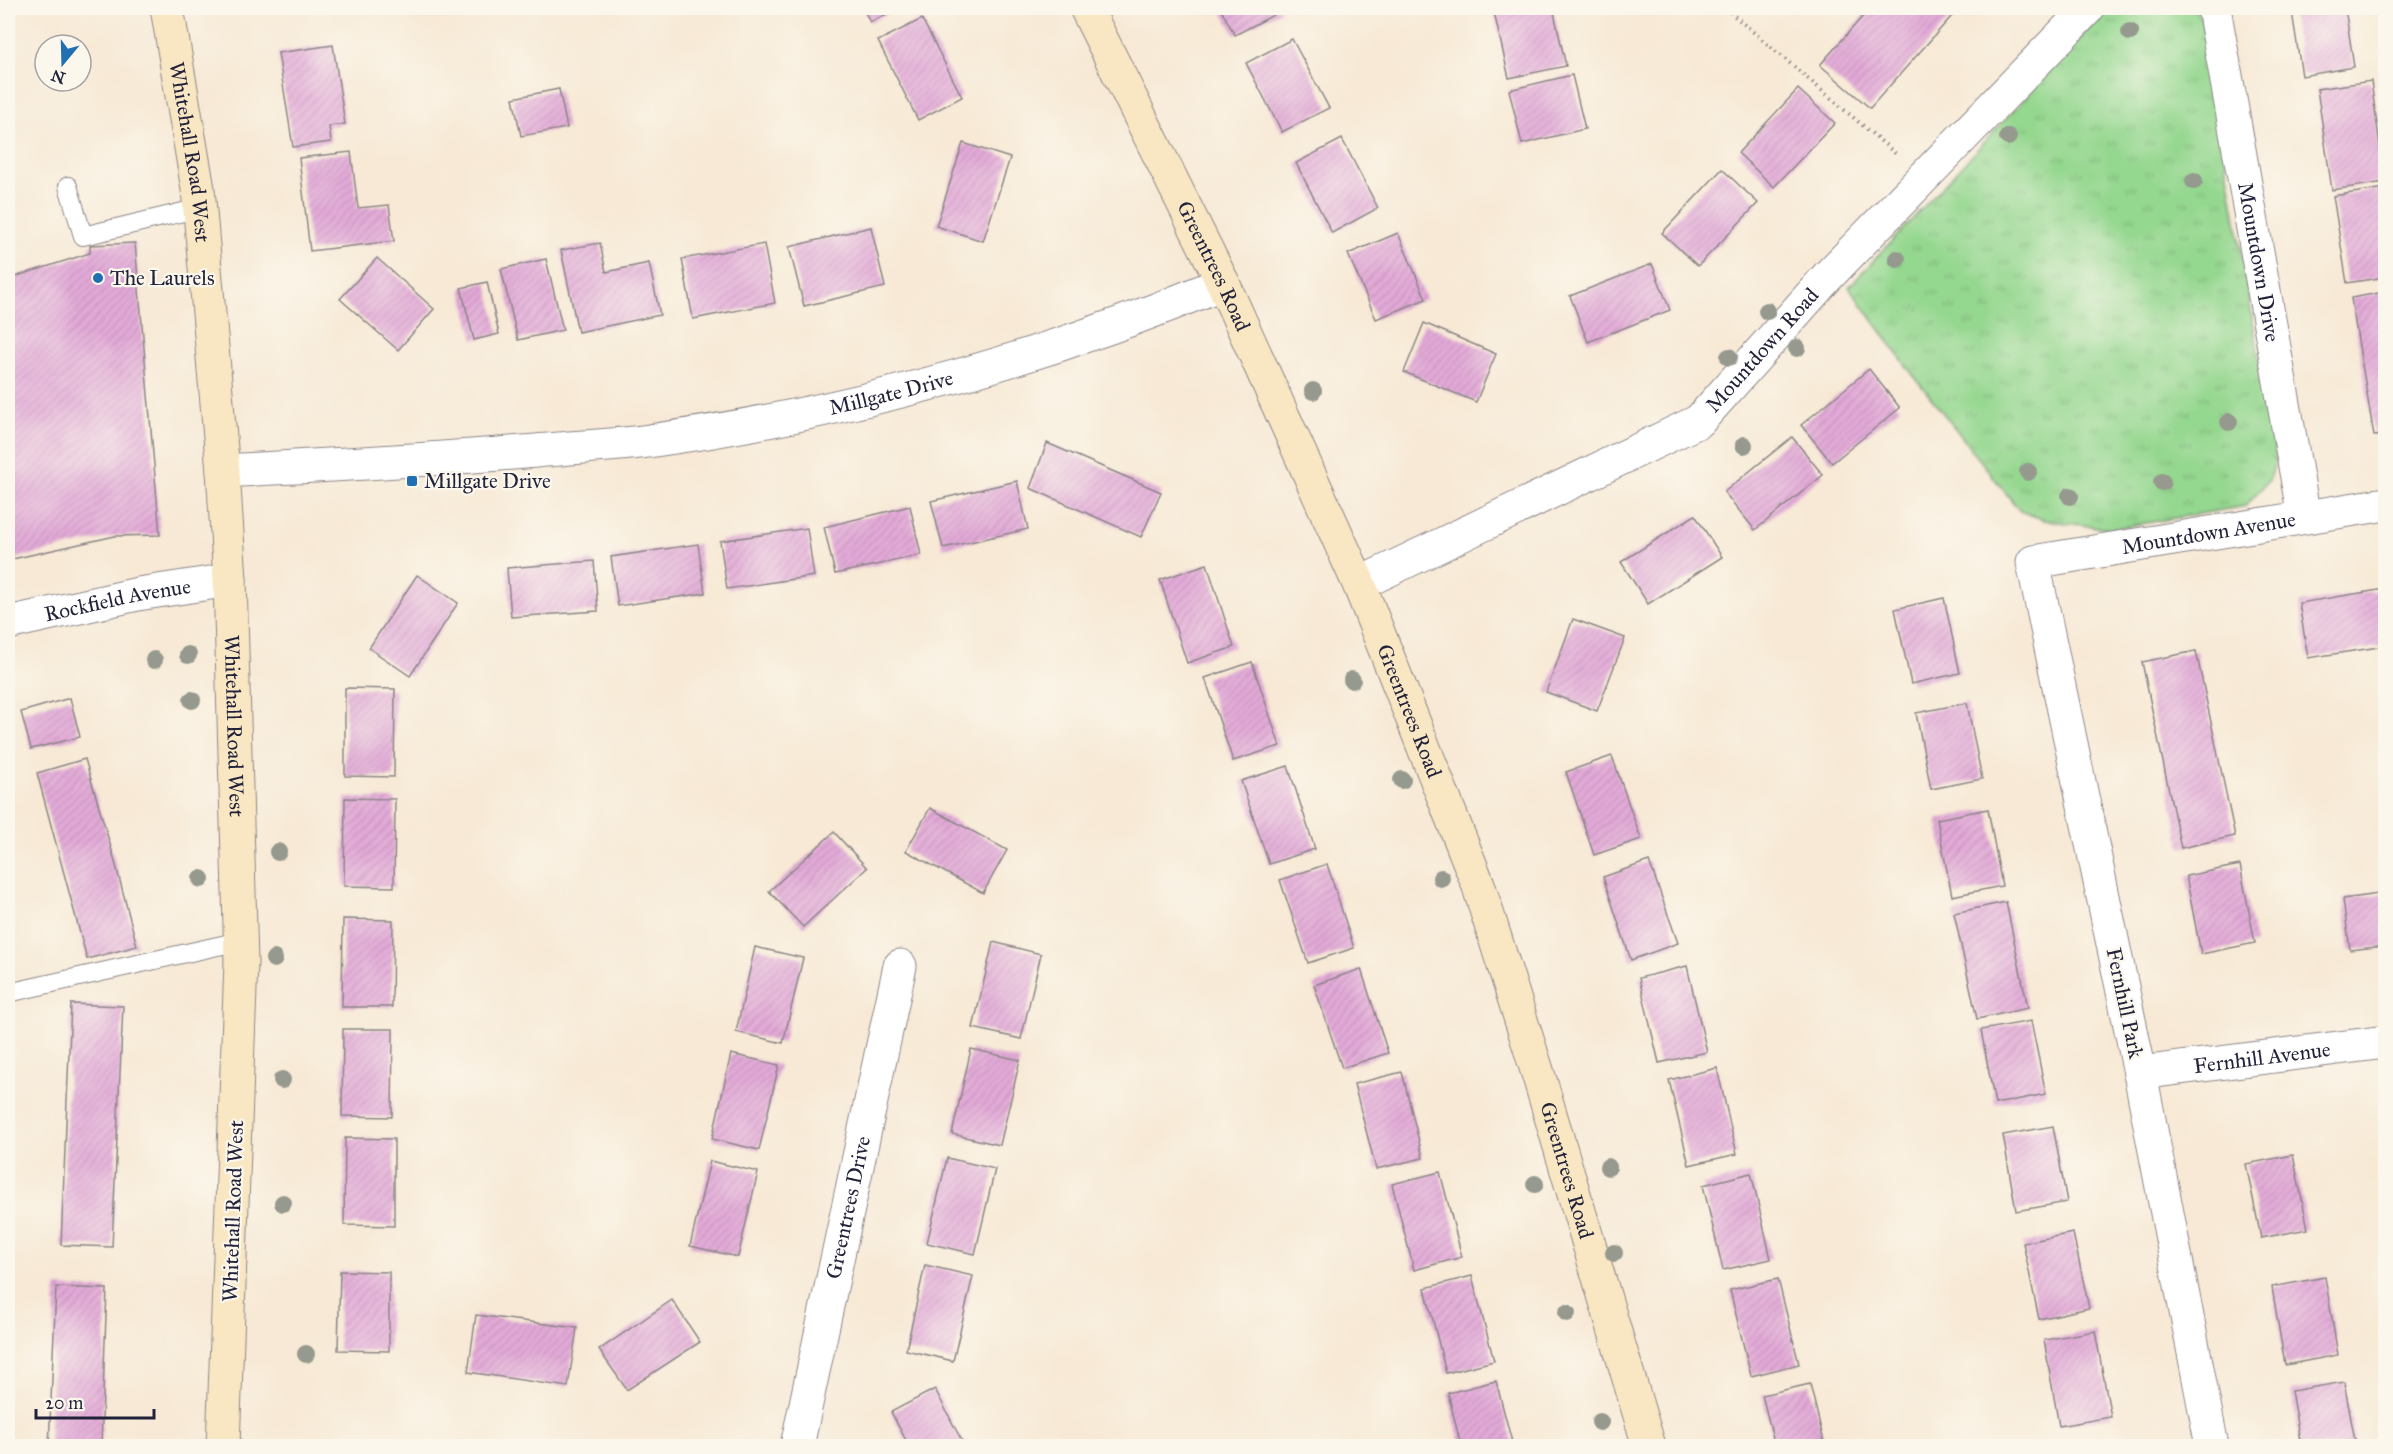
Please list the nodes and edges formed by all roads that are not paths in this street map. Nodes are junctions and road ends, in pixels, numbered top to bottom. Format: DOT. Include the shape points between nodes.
graph roads {
  1 [pos="167,8"];
  2 [pos="1086,8"];
  3 [pos="2088,8"];
  4 [pos="2214,8"];
  5 [pos="69,186"];
  6 [pos="200,208"];
  7 [pos="1223,283"];
  8 [pos="224,471"];
  9 [pos="2385,504"];
  10 [pos="2304,517"];
  11 [pos="2033,562"];
  12 [pos="230,580"];
  13 [pos="1359,584"];
  14 [pos="8,623"];
  15 [pos="240,941"];
  16 [pos="900,966"];
  17 [pos="8,993"];
  18 [pos="2385,1042"];
  19 [pos="2140,1073"];
  20 [pos="229,1446"];
  21 [pos="797,1446"];
  22 [pos="1649,1446"];
  23 [pos="2212,1446"];
  1 -- 6 [label="main road, Whitehall Road West"];
  2 -- 7 [label="main road, Greentrees Road"];
  3 -- 13 [label="street, Mountdown Road" via="1828,276 1699,421"];
  4 -- 10 [label="street, Mountdown Drive"];
  5 -- 6 [label="lane" via="82,236"];
  6 -- 8 [label="main road, Whitehall Road West"];
  7 -- 8 [label="street, Millgate Drive" via="1098,332 969,373 822,410 648,441"];
  7 -- 13 [label="main road, Greentrees Road"];
  8 -- 12 [label="main road, Whitehall Road West"];
  9 -- 10 [label="street, Mountdown Avenue"];
  10 -- 11 [label="street, Mountdown Avenue"];
  11 -- 19 [label="street, Fernhill Park"];
  12 -- 14 [label="street, Rockfield Avenue" via="138,594"];
  12 -- 15 [label="main road, Whitehall Road West"];
  13 -- 22 [label="main road, Greentrees Road" via="1478,885"];
  15 -- 17 [label="lane"];
  15 -- 20 [label="main road, Whitehall Road West"];
  16 -- 21 [label="street, Greentrees Drive"];
  18 -- 19 [label="street, Fernhill Avenue"];
  19 -- 23 [label="street, Fernhill Park"];
}
